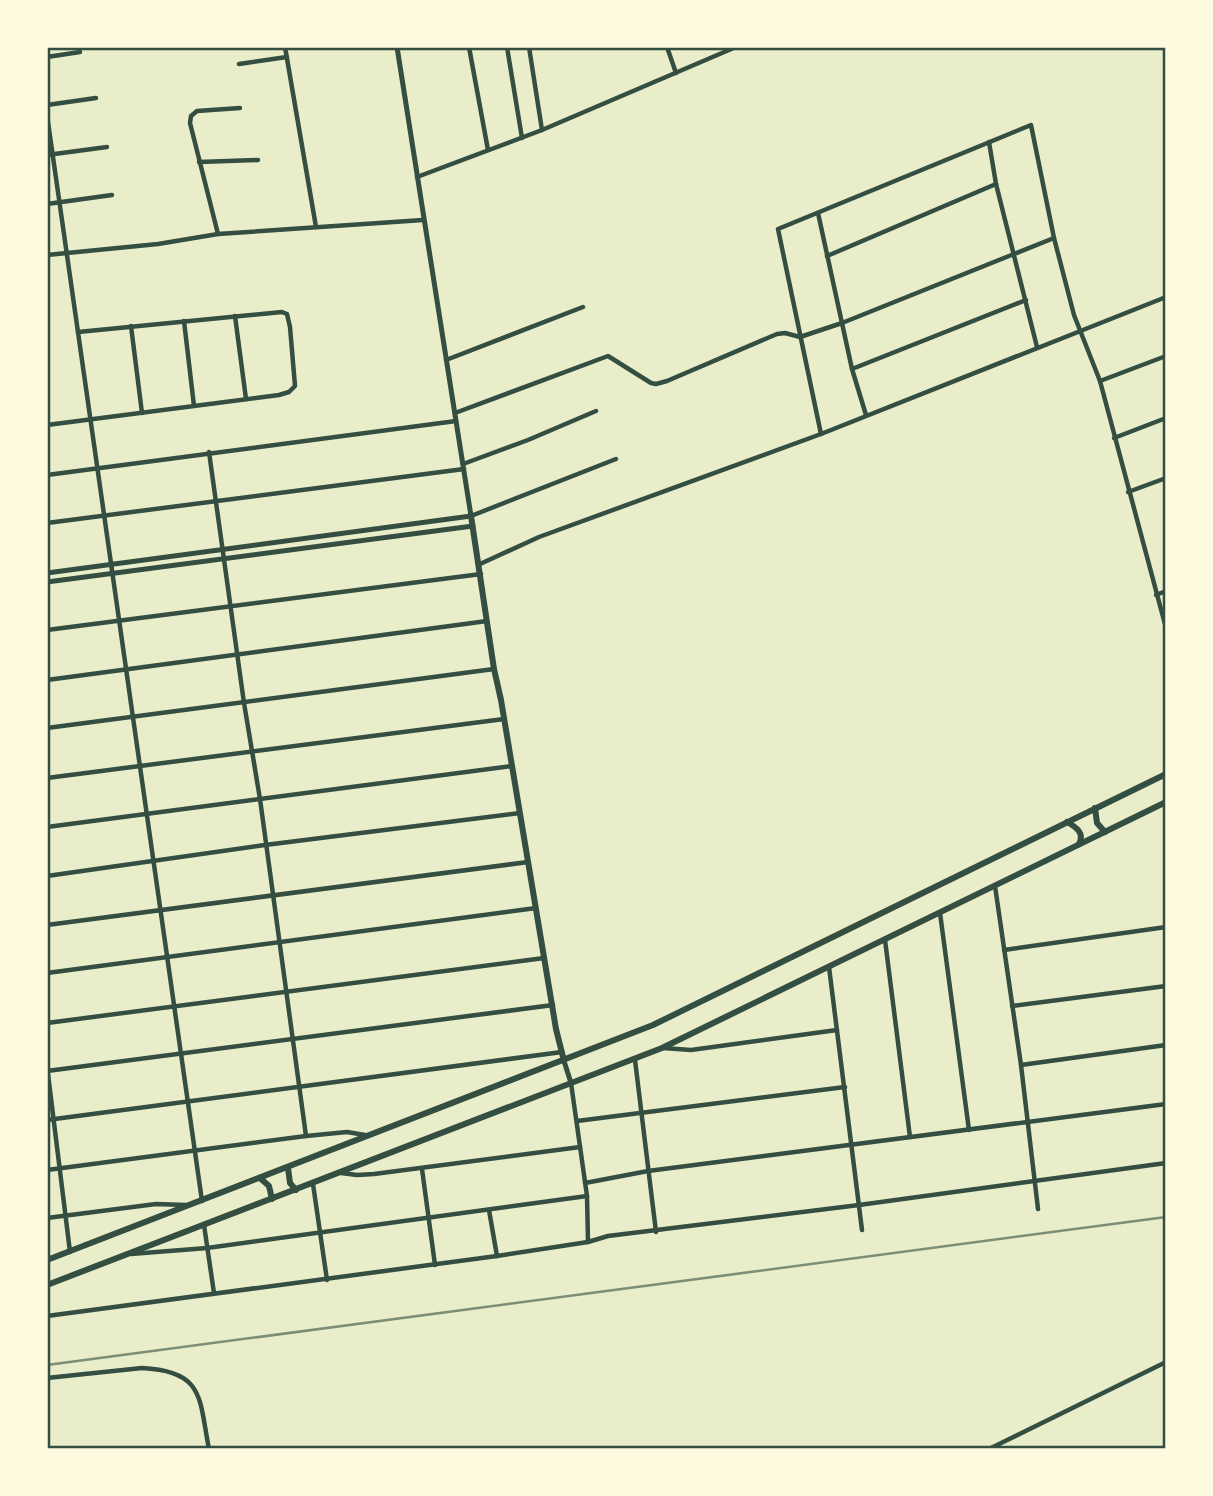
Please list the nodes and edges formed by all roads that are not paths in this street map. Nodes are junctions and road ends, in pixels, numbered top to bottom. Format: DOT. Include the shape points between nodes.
graph roads {
  1 [pos="285,47"];
  2 [pos="397,47"];
  3 [pos="469,47"];
  4 [pos="507,47"];
  5 [pos="529,47"];
  6 [pos="667,47"];
  7 [pos="736,47"];
  8 [pos="80,51"];
  9 [pos="47,57"];
  10 [pos="287,57"];
  11 [pos="239,64"];
  12 [pos="676,73"];
  13 [pos="96,98"];
  14 [pos="47,105"];
  15 [pos="240,108"];
  16 [pos="47,115"];
  17 [pos="542,130"];
  18 [pos="522,138"];
  19 [pos="989,142"];
  20 [pos="107,147"];
  21 [pos="488,150"];
  22 [pos="50,154"];
  23 [pos="258,160"];
  24 [pos="200,162"];
  25 [pos="416,178"];
  26 [pos="996,184"];
  27 [pos="112,195"];
  28 [pos="59,202"];
  29 [pos="47,204"];
  30 [pos="818,213"];
  31 [pos="423,220"];
  32 [pos="316,227"];
  33 [pos="218,234"];
  34 [pos="1054,238"];
  35 [pos="66,252"];
  36 [pos="1013,253"];
  37 [pos="47,255"];
  38 [pos="827,256"];
  39 [pos="1166,296"];
  40 [pos="1026,300"];
  41 [pos="583,307"];
  42 [pos="235,316"];
  43 [pos="184,321"];
  44 [pos="842,323"];
  45 [pos="131,326"];
  46 [pos="1080,330"];
  47 [pos="78,332"];
  48 [pos="800,337"];
  49 [pos="1037,347"];
  50 [pos="1166,356"];
  51 [pos="446,360"];
  52 [pos="852,369"];
  53 [pos="1100,381"];
  54 [pos="246,399"];
  55 [pos="194,406"];
  56 [pos="596,411"];
  57 [pos="142,413"];
  58 [pos="455,413"];
  59 [pos="866,415"];
  60 [pos="1166,418"];
  61 [pos="91,419"];
  62 [pos="456,421"];
  63 [pos="47,425"];
  64 [pos="821,434"];
  65 [pos="1114,438"];
  66 [pos="209,452"];
  67 [pos="617,459"];
  68 [pos="463,466"];
  69 [pos="97,468"];
  70 [pos="47,475"];
  71 [pos="1166,478"];
  72 [pos="1128,492"];
  73 [pos="217,503"];
  74 [pos="104,515"];
  75 [pos="471,516"];
  76 [pos="47,523"];
  77 [pos="473,526"];
  78 [pos="223,550"];
  79 [pos="224,559"];
  80 [pos="111,564"];
  81 [pos="480,564"];
  82 [pos="47,573"];
  83 [pos="112,573"];
  84 [pos="481,574"];
  85 [pos="47,582"];
  86 [pos="1166,591"];
  87 [pos="1156,595"];
  88 [pos="233,606"];
  89 [pos="119,621"];
  90 [pos="488,621"];
  91 [pos="1166,628"];
  92 [pos="47,630"];
  93 [pos="238,654"];
  94 [pos="126,669"];
  95 [pos="494,669"];
  96 [pos="47,680"];
  97 [pos="244,703"];
  98 [pos="133,718"];
  99 [pos="505,719"];
  100 [pos="47,728"];
  101 [pos="252,752"];
  102 [pos="140,766"];
  103 [pos="512,766"];
  104 [pos="1166,774"];
  105 [pos="47,778"];
  106 [pos="260,799"];
  107 [pos="1166,802"];
  108 [pos="1095,808"];
  109 [pos="146,813"];
  110 [pos="520,813"];
  111 [pos="1067,822"];
  112 [pos="47,827"];
  113 [pos="1105,832"];
  114 [pos="265,845"];
  115 [pos="1077,846"];
  116 [pos="155,861"];
  117 [pos="529,862"];
  118 [pos="47,876"];
  119 [pos="995,886"];
  120 [pos="272,894"];
  121 [pos="537,908"];
  122 [pos="162,909"];
  123 [pos="940,913"];
  124 [pos="47,925"];
  125 [pos="1166,927"];
  126 [pos="885,940"];
  127 [pos="280,942"];
  128 [pos="1004,950"];
  129 [pos="168,958"];
  130 [pos="544,958"];
  131 [pos="829,967"];
  132 [pos="47,973"];
  133 [pos="1166,986"];
  134 [pos="286,992"];
  135 [pos="174,1005"];
  136 [pos="552,1005"];
  137 [pos="1012,1006"];
  138 [pos="47,1023"];
  139 [pos="837,1030"];
  140 [pos="293,1041"];
  141 [pos="1166,1045"];
  142 [pos="662,1048"];
  143 [pos="562,1052"];
  144 [pos="180,1053"];
  145 [pos="635,1060"];
  146 [pos="564,1061"];
  147 [pos="1021,1065"];
  148 [pos="48,1070"];
  149 [pos="571,1083"];
  150 [pos="845,1087"];
  151 [pos="300,1088"];
  152 [pos="187,1101"];
  153 [pos="1166,1104"];
  154 [pos="642,1114"];
  155 [pos="50,1120"];
  156 [pos="576,1121"];
  157 [pos="1028,1122"];
  158 [pos="970,1130"];
  159 [pos="306,1136"];
  160 [pos="368,1136"];
  161 [pos="910,1137"];
  162 [pos="853,1144"];
  163 [pos="580,1147"];
  164 [pos="193,1149"];
  165 [pos="1166,1163"];
  166 [pos="288,1168"];
  167 [pos="59,1169"];
  168 [pos="422,1169"];
  169 [pos="47,1170"];
  170 [pos="648,1171"];
  171 [pos="340,1173"];
  172 [pos="260,1178"];
  173 [pos="1035,1180"];
  174 [pos="585,1183"];
  175 [pos="313,1184"];
  176 [pos="296,1190"];
  177 [pos="587,1196"];
  178 [pos="272,1199"];
  179 [pos="202,1201"];
  180 [pos="859,1205"];
  181 [pos="190,1206"];
  182 [pos="1038,1209"];
  183 [pos="489,1210"];
  184 [pos="66,1216"];
  185 [pos="429,1217"];
  186 [pos="47,1218"];
  187 [pos="204,1225"];
  188 [pos="862,1230"];
  189 [pos="656,1231"];
  190 [pos="319,1232"];
  191 [pos="588,1242"];
  192 [pos="207,1248"];
  193 [pos="70,1252"];
  194 [pos="130,1254"];
  195 [pos="497,1256"];
  196 [pos="47,1260"];
  197 [pos="435,1265"];
  198 [pos="327,1280"];
  199 [pos="47,1285"];
  200 [pos="214,1293"];
  201 [pos="47,1316"];
  202 [pos="1166,1362"];
  203 [pos="47,1378"];
  204 [pos="209,1449"];
  205 [pos="989,1449"];
  1 -- 10 [label="street"];
  2 -- 25 [label="street"];
  3 -- 21 [label="street"];
  4 -- 18 [label="street"];
  5 -- 17 [label="street"];
  6 -- 12 [label="street"];
  7 -- 12 [label="street"];
  8 -- 9 [label="street"];
  10 -- 11 [label="street"];
  10 -- 32 [label="street"];
  12 -- 17 [label="street"];
  13 -- 14 [label="street"];
  15 -- 24 [label="street" via="197,111 191,116"];
  16 -- 22 [label="street"];
  17 -- 18 [label="street"];
  18 -- 21 [label="street"];
  19 -- 26 [label="street"];
  19 -- 30 [label="street"];
  19 -- 34 [label="street" via="1031,125"];
  20 -- 22 [label="street"];
  21 -- 25 [label="street"];
  22 -- 28 [label="street"];
  23 -- 24 [label="street"];
  24 -- 33 [label="street"];
  25 -- 31 [label="street"];
  26 -- 36 [label="street"];
  26 -- 38 [label="street"];
  27 -- 28 [label="street"];
  28 -- 29 [label="street"];
  28 -- 35 [label="street"];
  30 -- 38 [label="street"];
  30 -- 48 [label="street" via="780,227 778,234"];
  31 -- 32 [label="street"];
  31 -- 51 [label="street"];
  32 -- 33 [label="street"];
  33 -- 35 [label="street"];
  34 -- 36 [label="street"];
  34 -- 46 [label="street"];
  35 -- 37 [label="street"];
  35 -- 47 [label="street"];
  36 -- 40 [label="street"];
  36 -- 44 [label="street"];
  38 -- 44 [label="street"];
  39 -- 46 [label="street"];
  40 -- 49 [label="street"];
  40 -- 52 [label="street"];
  41 -- 51 [label="street"];
  42 -- 43 [label="street"];
  42 -- 54 [label="street"];
  42 -- 54 [label="street" via="282,312 290,327 293,390"];
  43 -- 45 [label="street"];
  43 -- 55 [label="street"];
  44 -- 48 [label="street"];
  44 -- 52 [label="street"];
  45 -- 47 [label="street"];
  45 -- 57 [label="street"];
  46 -- 49 [label="street"];
  46 -- 53 [label="street"];
  47 -- 61 [label="street"];
  48 -- 58 [label="street" via="777,334 656,384 608,356"];
  48 -- 64 [label="street"];
  49 -- 59 [label="street"];
  50 -- 53 [label="street"];
  51 -- 58 [label="street"];
  52 -- 59 [label="street"];
  53 -- 65 [label="street"];
  54 -- 55 [label="street"];
  55 -- 57 [label="street"];
  56 -- 68 [label="street"];
  57 -- 61 [label="street"];
  58 -- 62 [label="street"];
  59 -- 64 [label="street"];
  60 -- 65 [label="street"];
  61 -- 63 [label="street"];
  61 -- 69 [label="street"];
  62 -- 66 [label="street"];
  62 -- 68 [label="street"];
  64 -- 81 [label="street" via="539,537"];
  65 -- 72 [label="street"];
  66 -- 69 [label="street"];
  66 -- 73 [label="street"];
  67 -- 75 [label="street"];
  68 -- 73 [label="street"];
  68 -- 75 [label="street"];
  69 -- 70 [label="street"];
  69 -- 74 [label="street"];
  71 -- 72 [label="street"];
  72 -- 87 [label="street"];
  73 -- 74 [label="street"];
  73 -- 78 [label="street"];
  74 -- 76 [label="street"];
  74 -- 80 [label="street"];
  75 -- 77 [label="main road"];
  75 -- 78 [label="street"];
  77 -- 79 [label="street"];
  77 -- 81 [label="main road"];
  78 -- 79 [label="street"];
  78 -- 80 [label="street"];
  79 -- 83 [label="street"];
  79 -- 88 [label="street"];
  80 -- 82 [label="street"];
  80 -- 83 [label="street"];
  81 -- 84 [label="main road"];
  83 -- 85 [label="street"];
  83 -- 89 [label="street"];
  84 -- 88 [label="street"];
  84 -- 90 [label="main road"];
  86 -- 87 [label="street"];
  87 -- 91 [label="street"];
  88 -- 89 [label="street"];
  88 -- 93 [label="street"];
  89 -- 92 [label="street"];
  89 -- 94 [label="street"];
  90 -- 93 [label="street"];
  90 -- 95 [label="main road"];
  93 -- 94 [label="street"];
  93 -- 97 [label="street"];
  94 -- 96 [label="street"];
  94 -- 98 [label="street"];
  95 -- 97 [label="street"];
  95 -- 99 [label="main road"];
  97 -- 98 [label="street"];
  97 -- 101 [label="street"];
  98 -- 100 [label="street"];
  98 -- 102 [label="street"];
  99 -- 101 [label="street"];
  99 -- 103 [label="main road"];
  101 -- 102 [label="street"];
  101 -- 106 [label="street"];
  102 -- 105 [label="street"];
  102 -- 109 [label="street"];
  103 -- 106 [label="street"];
  103 -- 110 [label="main road"];
  104 -- 108 [label="main road"];
  106 -- 109 [label="street"];
  106 -- 114 [label="street"];
  107 -- 113 [label="main road"];
  108 -- 111 [label="main road"];
  108 -- 113 [label="main road" via="1097,823"];
  109 -- 112 [label="street"];
  109 -- 116 [label="street"];
  110 -- 114 [label="street"];
  110 -- 117 [label="main road"];
  111 -- 115 [label="main road" via="1080,832"];
  111 -- 146 [label="main road" via="665,1019"];
  113 -- 115 [label="main road"];
  114 -- 116 [label="street"];
  114 -- 120 [label="street"];
  115 -- 119 [label="main road"];
  116 -- 118 [label="street"];
  116 -- 122 [label="street"];
  117 -- 120 [label="street"];
  117 -- 121 [label="main road"];
  119 -- 123 [label="main road"];
  119 -- 128 [label="street"];
  120 -- 122 [label="street"];
  120 -- 127 [label="street"];
  121 -- 127 [label="street"];
  121 -- 130 [label="main road"];
  122 -- 124 [label="street"];
  122 -- 129 [label="street"];
  123 -- 126 [label="main road"];
  123 -- 158 [label="street"];
  125 -- 128 [label="street"];
  126 -- 131 [label="main road"];
  126 -- 161 [label="street"];
  127 -- 129 [label="street"];
  127 -- 134 [label="street"];
  128 -- 137 [label="street"];
  129 -- 132 [label="street"];
  129 -- 135 [label="street"];
  130 -- 134 [label="street"];
  130 -- 136 [label="main road"];
  131 -- 139 [label="street"];
  131 -- 142 [label="main road"];
  133 -- 137 [label="street"];
  134 -- 135 [label="street"];
  134 -- 140 [label="street"];
  135 -- 138 [label="street"];
  135 -- 144 [label="street"];
  136 -- 140 [label="street"];
  136 -- 143 [label="main road"];
  137 -- 147 [label="street"];
  139 -- 142 [label="street" via="691,1050"];
  139 -- 150 [label="street"];
  140 -- 144 [label="street"];
  140 -- 151 [label="street"];
  141 -- 147 [label="street"];
  142 -- 145 [label="main road"];
  143 -- 146 [label="main road"];
  143 -- 151 [label="street"];
  144 -- 148 [label="street"];
  144 -- 152 [label="street"];
  145 -- 149 [label="main road"];
  145 -- 154 [label="street"];
  146 -- 149 [label="street"];
  146 -- 160 [label="main road"];
  147 -- 157 [label="street"];
  148 -- 155 [label="street"];
  149 -- 156 [label="street"];
  149 -- 171 [label="main road"];
  150 -- 154 [label="street"];
  150 -- 162 [label="street"];
  151 -- 152 [label="street"];
  151 -- 159 [label="street"];
  152 -- 155 [label="street"];
  152 -- 164 [label="street"];
  153 -- 157 [label="street"];
  154 -- 156 [label="street"];
  154 -- 170 [label="street"];
  155 -- 167 [label="street"];
  156 -- 163 [label="street"];
  157 -- 158 [label="street"];
  157 -- 173 [label="street"];
  158 -- 161 [label="street"];
  159 -- 160 [label="street" via="347,1132"];
  159 -- 164 [label="street"];
  160 -- 166 [label="main road"];
  161 -- 162 [label="street"];
  162 -- 170 [label="street"];
  162 -- 180 [label="street"];
  163 -- 168 [label="street"];
  163 -- 174 [label="street"];
  164 -- 167 [label="street"];
  164 -- 179 [label="street"];
  165 -- 173 [label="street"];
  166 -- 172 [label="main road"];
  166 -- 176 [label="main road"];
  167 -- 169 [label="street"];
  167 -- 184 [label="street"];
  168 -- 171 [label="street"];
  168 -- 185 [label="street"];
  170 -- 174 [label="street"];
  170 -- 189 [label="street"];
  171 -- 175 [label="main road"];
  172 -- 178 [label="main road" via="269,1186"];
  172 -- 179 [label="main road"];
  173 -- 180 [label="street"];
  173 -- 182 [label="street"];
  174 -- 177 [label="street"];
  175 -- 176 [label="main road"];
  175 -- 190 [label="street"];
  176 -- 178 [label="main road"];
  177 -- 183 [label="street"];
  177 -- 191 [label="street"];
  178 -- 187 [label="main road"];
  179 -- 181 [label="main road"];
  180 -- 188 [label="street"];
  180 -- 189 [label="street"];
  181 -- 184 [label="street" via="169,1203"];
  181 -- 193 [label="main road"];
  183 -- 185 [label="street"];
  183 -- 195 [label="street"];
  184 -- 186 [label="street"];
  184 -- 193 [label="street"];
  185 -- 190 [label="street"];
  185 -- 197 [label="street"];
  187 -- 192 [label="street"];
  187 -- 194 [label="main road"];
  189 -- 191 [label="street"];
  190 -- 192 [label="street"];
  190 -- 198 [label="street"];
  191 -- 195 [label="street"];
  192 -- 194 [label="street"];
  192 -- 200 [label="street"];
  193 -- 196 [label="main road"];
  194 -- 199 [label="main road"];
  195 -- 197 [label="street"];
  197 -- 198 [label="street"];
  198 -- 200 [label="street"];
  200 -- 201 [label="street"];
  202 -- 205 [label="street"];
  203 -- 204 [label="street" via="121,1369 156,1369 184,1378 197,1390"];
}
